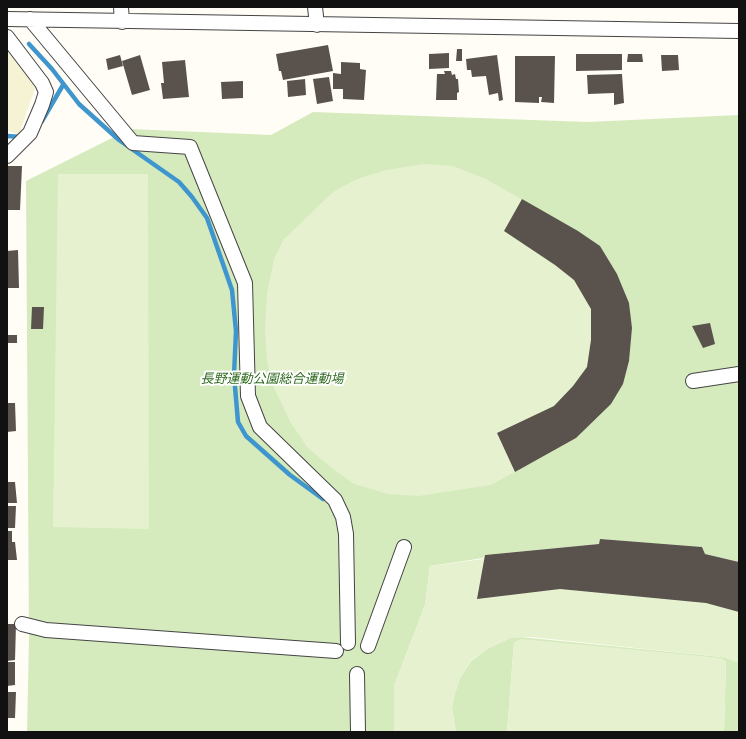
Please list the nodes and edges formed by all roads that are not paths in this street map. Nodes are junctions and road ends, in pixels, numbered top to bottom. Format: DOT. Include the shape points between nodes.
graph roads {
  1 [pos="121,7"];
  2 [pos="316,7"];
  3 [pos="30,19"];
  4 [pos="7,20"];
  5 [pos="122,22"];
  6 [pos="317,26"];
  7 [pos="739,31"];
  8 [pos="7,37"];
  9 [pos="7,156"];
  10 [pos="739,374"];
  11 [pos="693,381"];
  12 [pos="404,547"];
  13 [pos="22,624"];
  14 [pos="348,643"];
  15 [pos="368,646"];
  16 [pos="336,651"];
  17 [pos="357,674"];
  18 [pos="358,732"];
  1 -- 5 [label="street"];
  2 -- 6 [label="street"];
  3 -- 4 [label="street"];
  3 -- 5 [label="street"];
  3 -- 14 [label="street" via="133,142 190,147 246,283 248,396 260,427 335,500 343,517 346,534"];
  5 -- 6 [label="street"];
  6 -- 7 [label="street"];
  8 -- 9 [label="street" via="46,92 30,133"];
  10 -- 11 [label="street"];
  12 -- 15 [label="street"];
  13 -- 16 [label="street" via="46,630"];
  17 -- 18 [label="street"];
}
